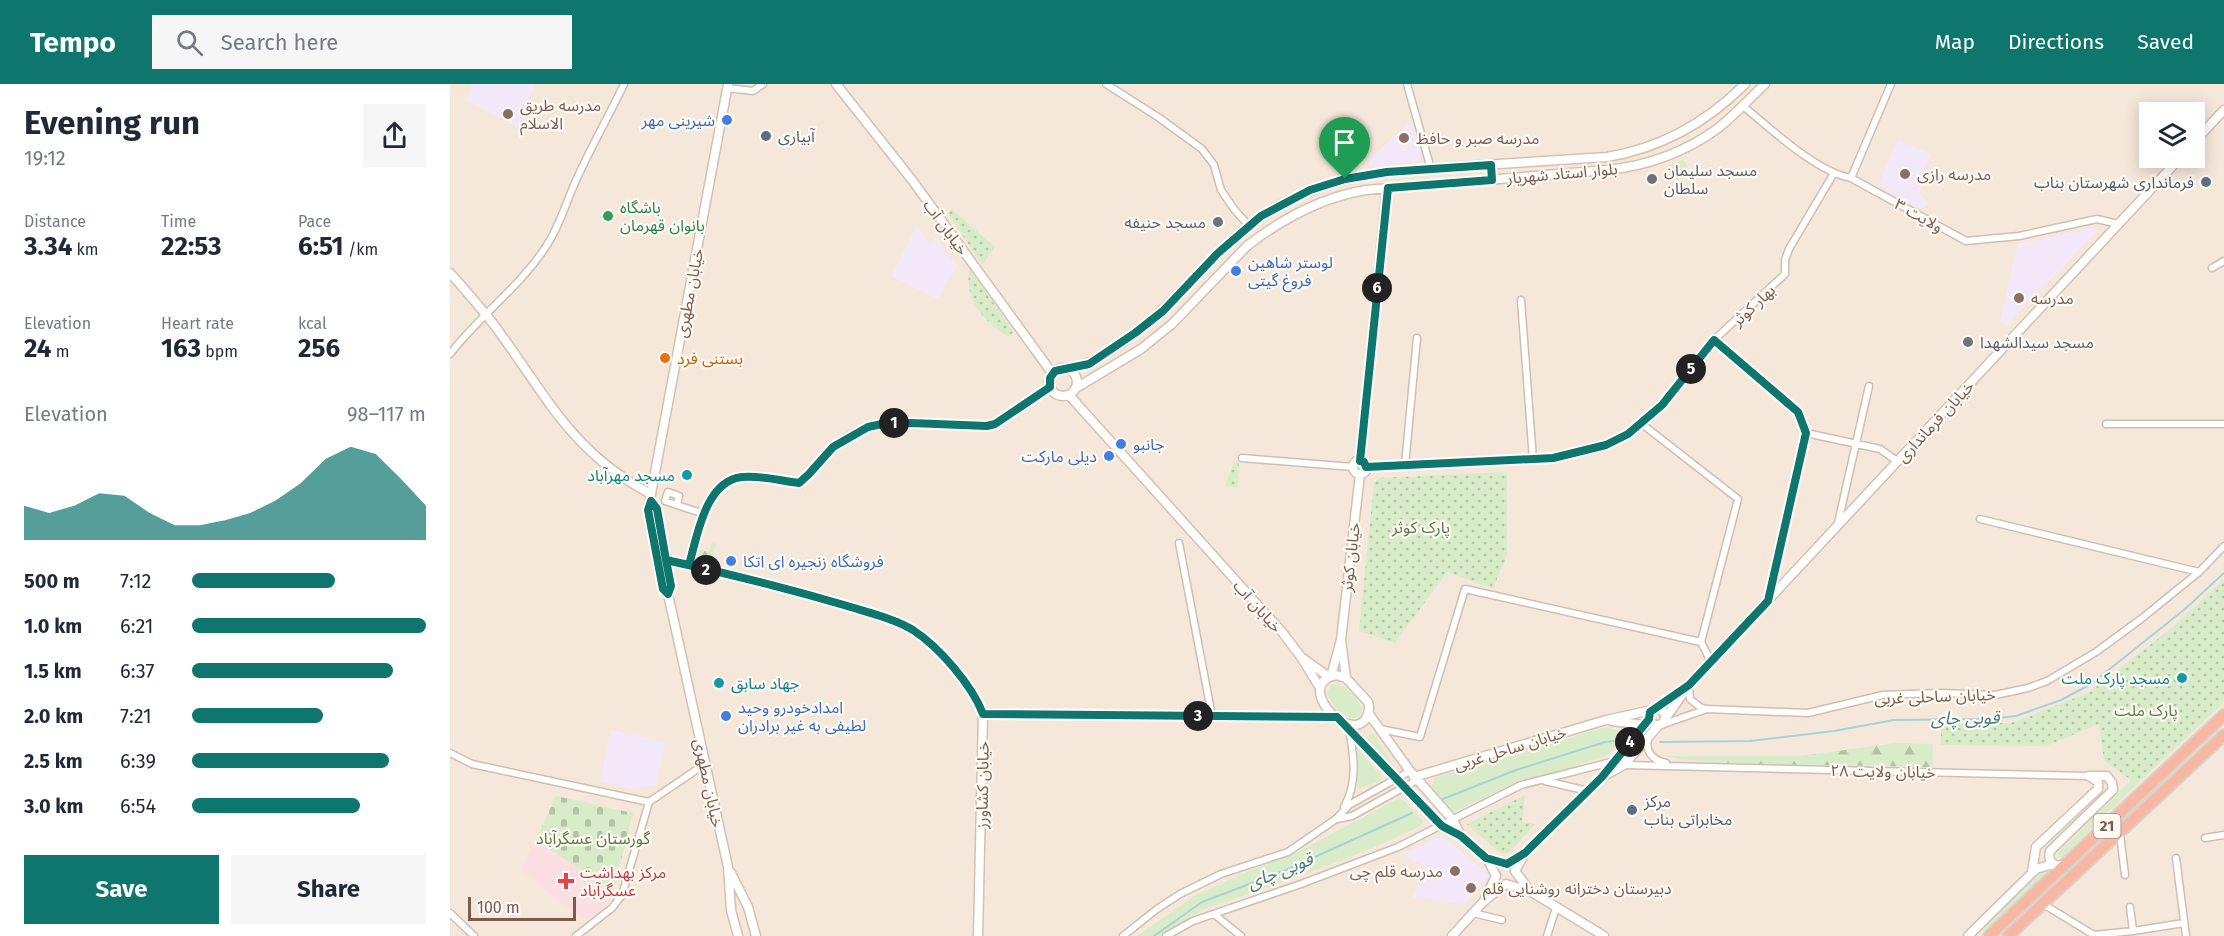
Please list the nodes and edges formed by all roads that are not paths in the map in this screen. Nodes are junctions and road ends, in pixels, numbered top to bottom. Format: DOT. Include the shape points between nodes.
graph roads {
  1 [pos="624,84"];
  2 [pos="763,84"];
  3 [pos="836,84"];
  4 [pos="1106,84"];
  5 [pos="1407,84"];
  6 [pos="1745,84"];
  7 [pos="1765,84"];
  8 [pos="1891,84"];
  9 [pos="728,86"];
  10 [pos="1733,96"];
  11 [pos="1743,106"];
  12 [pos="2224,110"];
  13 [pos="2205,130"];
  14 [pos="1491,165"];
  15 [pos="2171,168"];
  16 [pos="1431,169"];
  17 [pos="1834,173"];
  18 [pos="1851,178"];
  19 [pos="1492,180"];
  20 [pos="1388,188"];
  21 [pos="2118,224"];
  22 [pos="1249,226"];
  23 [pos="1260,236"];
  24 [pos="2224,261"];
  25 [pos="2212,268"];
  26 [pos="450,273"];
  27 [pos="1521,300"];
  28 [pos="486,314"];
  29 [pos="1417,338"];
  30 [pos="1714,340"];
  31 [pos="450,354"];
  32 [pos="1066,368"];
  33 [pos="1052,374"];
  34 [pos="1869,386"];
  35 [pos="1050,387"];
  36 [pos="1076,388"];
  37 [pos="1069,395"];
  38 [pos="1642,424"];
  39 [pos="2106,424"];
  40 [pos="2224,424"];
  41 [pos="1806,433"];
  42 [pos="1856,444"];
  43 [pos="1242,458"];
  44 [pos="1533,460"];
  45 [pos="1897,461"];
  46 [pos="1405,465"];
  47 [pos="1353,467"];
  48 [pos="1362,467"];
  49 [pos="651,498"];
  50 [pos="677,505"];
  51 [pos="704,514"];
  52 [pos="1980,519"];
  53 [pos="1837,526"];
  54 [pos="1179,543"];
  55 [pos="2224,546"];
  56 [pos="666,560"];
  57 [pos="689,565"];
  58 [pos="2199,572"];
  59 [pos="668,594"];
  60 [pos="1768,601"];
  61 [pos="1341,640"];
  62 [pos="1701,642"];
  63 [pos="1301,657"];
  64 [pos="1711,662"];
  65 [pos="1330,676"];
  66 [pos="1346,678"];
  67 [pos="1689,685"];
  68 [pos="1320,688"];
  69 [pos="1707,709"];
  70 [pos="983,714"];
  71 [pos="1368,714"];
  72 [pos="2224,715"];
  73 [pos="1212,716"];
  74 [pos="1650,716"];
  75 [pos="1606,720"];
  76 [pos="1343,723"];
  77 [pos="1661,723"];
  78 [pos="1380,729"];
  79 [pos="2224,735"];
  80 [pos="1648,738"];
  81 [pos="450,753"];
  82 [pos="1615,761"];
  83 [pos="705,764"];
  84 [pos="1624,765"];
  85 [pos="1678,765"];
  86 [pos="1414,776"];
  87 [pos="2089,776"];
  88 [pos="1602,777"];
  89 [pos="1397,780"];
  90 [pos="1541,780"];
  91 [pos="1405,789"];
  92 [pos="1588,791"];
  93 [pos="649,802"];
  94 [pos="1336,819"];
  95 [pos="1453,820"];
  96 [pos="1442,826"];
  97 [pos="2120,834"];
  98 [pos="2224,835"];
  99 [pos="1461,836"];
  100 [pos="2205,838"];
  101 [pos="1525,853"];
  102 [pos="2035,853"];
  103 [pos="2049,854"];
  104 [pos="1486,858"];
  105 [pos="2176,858"];
  106 [pos="1507,864"];
  107 [pos="2053,864"];
  108 [pos="2067,864"];
  109 [pos="728,867"];
  110 [pos="1515,871"];
  111 [pos="2032,872"];
  112 [pos="2125,875"];
  113 [pos="1496,876"];
  114 [pos="1506,884"];
  115 [pos="1530,891"];
  116 [pos="1484,901"];
  117 [pos="2043,904"];
  118 [pos="2130,907"];
  119 [pos="1556,908"];
  120 [pos="450,913"];
  121 [pos="1473,913"];
  122 [pos="1214,914"];
  123 [pos="750,916"];
  124 [pos="734,920"];
  125 [pos="1502,920"];
  126 [pos="2184,923"];
  127 [pos="2133,931"];
  128 [pos="474,936"];
  129 [pos="576,936"];
  130 [pos="738,936"];
  131 [pos="756,936"];
  132 [pos="978,936"];
  133 [pos="1123,936"];
  134 [pos="1166,936"];
  135 [pos="1241,936"];
  136 [pos="1452,936"];
  137 [pos="1547,936"];
  138 [pos="1604,936"];
  139 [pos="1968,936"];
  140 [pos="1989,936"];
  141 [pos="2008,936"];
  142 [pos="2186,936"];
  1 -- 28 [label="street" via="578,176 562,220 523,277"];
  2 -- 9 [label="street" via="753,92"];
  3 -- 33 [label="main road, خیابان آب" via="912,180"];
  4 -- 22 [label="street" via="1202,149 1214,165 1221,190"];
  5 -- 16 [label="street"];
  6 -- 10 [label="main road, بلوار استاد شهریار"];
  7 -- 11 [label="main road, بلوار استاد شهریار"];
  8 -- 18 [label="street"];
  9 -- 49 [label="main road, خیابان مطهری"];
  10 -- 11 [label="main road"];
  10 -- 14 [label="main road, بلوار استاد شهریار" via="1697,124 1640,150 1607,157"];
  11 -- 17 [label="street, ولایت ۳"];
  11 -- 19 [label="main road, بلوار استاد شهریار" via="1716,130 1647,162 1623,168"];
  12 -- 13 [label="main road"];
  14 -- 16 [label="main road, بلوار استاد شهریار"];
  14 -- 19 [label="main road"];
  15 -- 21 [label="main road, خیابان فرمانداری"];
  16 -- 22 [label="main road, بلوار استاد شهریار" via="1372,173 1328,183 1287,201"];
  17 -- 18 [label="street, ولایت ۳"];
  17 -- 30 [label="street, بهار کوثر" via="1789,249 1785,274"];
  18 -- 21 [label="street, ولایت ۳" via="1966,241 2019,236 2097,219"];
  19 -- 20 [label="main road, بلوار استاد شهریار"];
  20 -- 23 [label="main road, بلوار استاد شهریار" via="1328,199"];
  20 -- 48 [label="main road, خیابان کوثر"];
  21 -- 45 [label="main road, خیابان فرمانداری"];
  22 -- 23 [label="main road"];
  22 -- 32 [label="main road, بلوار استاد شهریار" via="1163,311 1135,333 1089,364"];
  23 -- 36 [label="main road, بلوار استاد شهریار" via="1172,324 1141,349"];
  24 -- 25 [label="street"];
  26 -- 28 [label="main road"];
  27 -- 44 [label="street"];
  28 -- 31 [label="street"];
  28 -- 49 [label="main road" via="577,440"];
  29 -- 46 [label="street"];
  30 -- 38 [label="street, بهار کوثر" via="1670,397"];
  30 -- 41 [label="street" via="1798,412"];
  32 -- 33 [label="main road"];
  32 -- 36 [label="main road" via="1076,375"];
  33 -- 35 [label="main road"];
  34 -- 42 [label="street"];
  35 -- 37 [label="main road" via="1060,396"];
  35 -- 51 [label="street" via="987,426 911,423 868,427 833,447 799,483 743,477 733,480 717,492"];
  36 -- 37 [label="main road"];
  37 -- 63 [label="main road, خیابان آب"];
  38 -- 44 [label="street, بهار کوثر" via="1599,447"];
  38 -- 62 [label="street" via="1738,499"];
  39 -- 40 [label="street"];
  41 -- 42 [label="street"];
  41 -- 60 [label="street"];
  42 -- 45 [label="street" via="1880,448"];
  42 -- 53 [label="street"];
  43 -- 47 [label="street"];
  44 -- 46 [label="street, بهار کوثر"];
  45 -- 53 [label="main road, خیابان فرمانداری"];
  46 -- 48 [label="street, بهار کوثر"];
  47 -- 48 [label="main road" via="1354,463"];
  48 -- 61 [label="main road, خیابان کوثر"];
  49 -- 56 [label="main road, خیابان مطهری" via="657,509"];
  49 -- 59 [label="main road, خیابان مطهری" via="648,510 663,589"];
  50 -- 51 [label="street"];
  51 -- 57 [label="street"];
  52 -- 58 [label="street"];
  53 -- 60 [label="main road, خیابان فرمانداری"];
  54 -- 73 [label="street"];
  55 -- 58 [label="street, خیابان ساحلی غربی"];
  56 -- 57 [label="main road, خیابان کشاورز"];
  56 -- 59 [label="main road, خیابان مطهری" via="671,586"];
  57 -- 70 [label="main road, خیابان کشاورز" via="824,599 912,630 969,687"];
  58 -- 69 [label="street, خیابان ساحلی غربی" via="2096,652 2047,681 2010,693 1883,695 1808,713"];
  59 -- 83 [label="main road, خیابان مطهری"];
  60 -- 64 [label="main road, خیابان فرمانداری"];
  61 -- 65 [label="main road, خیابان کوثر"];
  61 -- 66 [label="main road, خیابان کوثر"];
  62 -- 64 [label="street"];
  62 -- 78 [label="street" via="1465,589 1420,737"];
  63 -- 65 [label="main road, خیابان آب"];
  63 -- 68 [label="main road, خیابان آب"];
  64 -- 67 [label="main road, خیابان فرمانداری"];
  65 -- 66 [label="main road"];
  65 -- 68 [label="main road"];
  66 -- 71 [label="main road" via="1366,698"];
  67 -- 69 [label="street" via="1690,699"];
  67 -- 74 [label="main road, خیابان فرمانداری"];
  67 -- 77 [label="main road, خیابان فرمانداری"];
  68 -- 76 [label="main road" via="1321,699"];
  69 -- 77 [label="street, خیابان ساحلی غربی"];
  70 -- 73 [label="street"];
  70 -- 132 [label="main road, خیابان کشاورز"];
  71 -- 76 [label="main road" via="1356,725"];
  71 -- 78 [label="main road"];
  72 -- 108 [label="highway, 21"];
  73 -- 76 [label="street"];
  74 -- 75 [label="main road, خیابان ساحل غربی"];
  74 -- 75 [label="main road, خیابان ساحل غربی"];
  74 -- 77 [label="main road" via="1651,723"];
  74 -- 77 [label="main road" via="1659,709 1664,712"];
  74 -- 82 [label="main road, خیابان فرمانداری"];
  75 -- 86 [label="main road, خیابان ساحل غربی"];
  76 -- 89 [label="main road"];
  76 -- 94 [label="street" via="1353,762 1353,782"];
  77 -- 80 [label="main road, خیابان فرمانداری"];
  78 -- 86 [label="main road"];
  79 -- 97 [label="highway, 21"];
  80 -- 84 [label="main road, خیابان فرمانداری"];
  80 -- 85 [label="street, خیابان ولایت ۲۸" via="1647,747 1654,758"];
  81 -- 93 [label="street" via="472,764"];
  82 -- 84 [label="main road"];
  82 -- 88 [label="main road, خیابان فرمانداری"];
  82 -- 90 [label="street"];
  83 -- 93 [label="street"];
  83 -- 109 [label="main road, خیابان مطهری"];
  84 -- 85 [label="street, خیابان ولایت ۲۸"];
  84 -- 88 [label="main road, خیابان فرمانداری"];
  85 -- 87 [label="street, خیابان ولایت ۲۸"];
  86 -- 89 [label="street"];
  86 -- 91 [label="street"];
  86 -- 95 [label="main road"];
  87 -- 102 [label="main road" via="2098,782 2096,792 2038,844"];
  87 -- 103 [label="main road" via="2107,776 2112,792"];
  88 -- 92 [label="main road, خیابان فرمانداری"];
  89 -- 91 [label="main road"];
  89 -- 94 [label="street" via="1349,805"];
  90 -- 92 [label="street"];
  90 -- 95 [label="street"];
  91 -- 94 [label="street" via="1352,816"];
  91 -- 96 [label="main road"];
  92 -- 101 [label="main road, خیابان فرمانداری"];
  93 -- 129 [label="street" via="622,895 612,908"];
  94 -- 133 [label="street" via="1288,852 1221,874 1180,894"];
  95 -- 96 [label="street"];
  95 -- 99 [label="main road"];
  96 -- 99 [label="main road"];
  96 -- 122 [label="street" via="1391,850"];
  97 -- 112 [label="street"];
  97 -- 117 [label="highway, 21"];
  98 -- 100 [label="street"];
  99 -- 104 [label="main road"];
  101 -- 106 [label="main road, خیابان فرمانداری"];
  101 -- 110 [label="main road, خیابان فرمانداری"];
  102 -- 103 [label="main road" via="2041,859"];
  102 -- 111 [label="main road"];
  103 -- 107 [label="main road"];
  104 -- 106 [label="main road"];
  104 -- 113 [label="main road"];
  105 -- 126 [label="street"];
  106 -- 110 [label="main road"];
  106 -- 113 [label="main road" via="1499,867"];
  107 -- 108 [label="main road"];
  107 -- 111 [label="main road"];
  108 -- 140 [label="highway, 21"];
  109 -- 123 [label="main road"];
  109 -- 124 [label="main road"];
  110 -- 114 [label="main road" via="1513,880"];
  110 -- 115 [label="main road"];
  111 -- 139 [label="main road"];
  113 -- 114 [label="main road"];
  113 -- 116 [label="main road"];
  114 -- 115 [label="main road"];
  114 -- 116 [label="main road"];
  115 -- 119 [label="main road"];
  116 -- 121 [label="main road"];
  117 -- 127 [label="street" via="2094,935"];
  117 -- 141 [label="highway, 21"];
  118 -- 127 [label="street"];
  119 -- 137 [label="street"];
  119 -- 138 [label="main road"];
  120 -- 128 [label="street"];
  121 -- 125 [label="street"];
  121 -- 136 [label="main road"];
  122 -- 134 [label="street"];
  122 -- 135 [label="street"];
  123 -- 124 [label="main road" via="748,911 739,910"];
  123 -- 131 [label="main road"];
  124 -- 130 [label="main road"];
  126 -- 127 [label="street"];
  126 -- 142 [label="street"];
}
